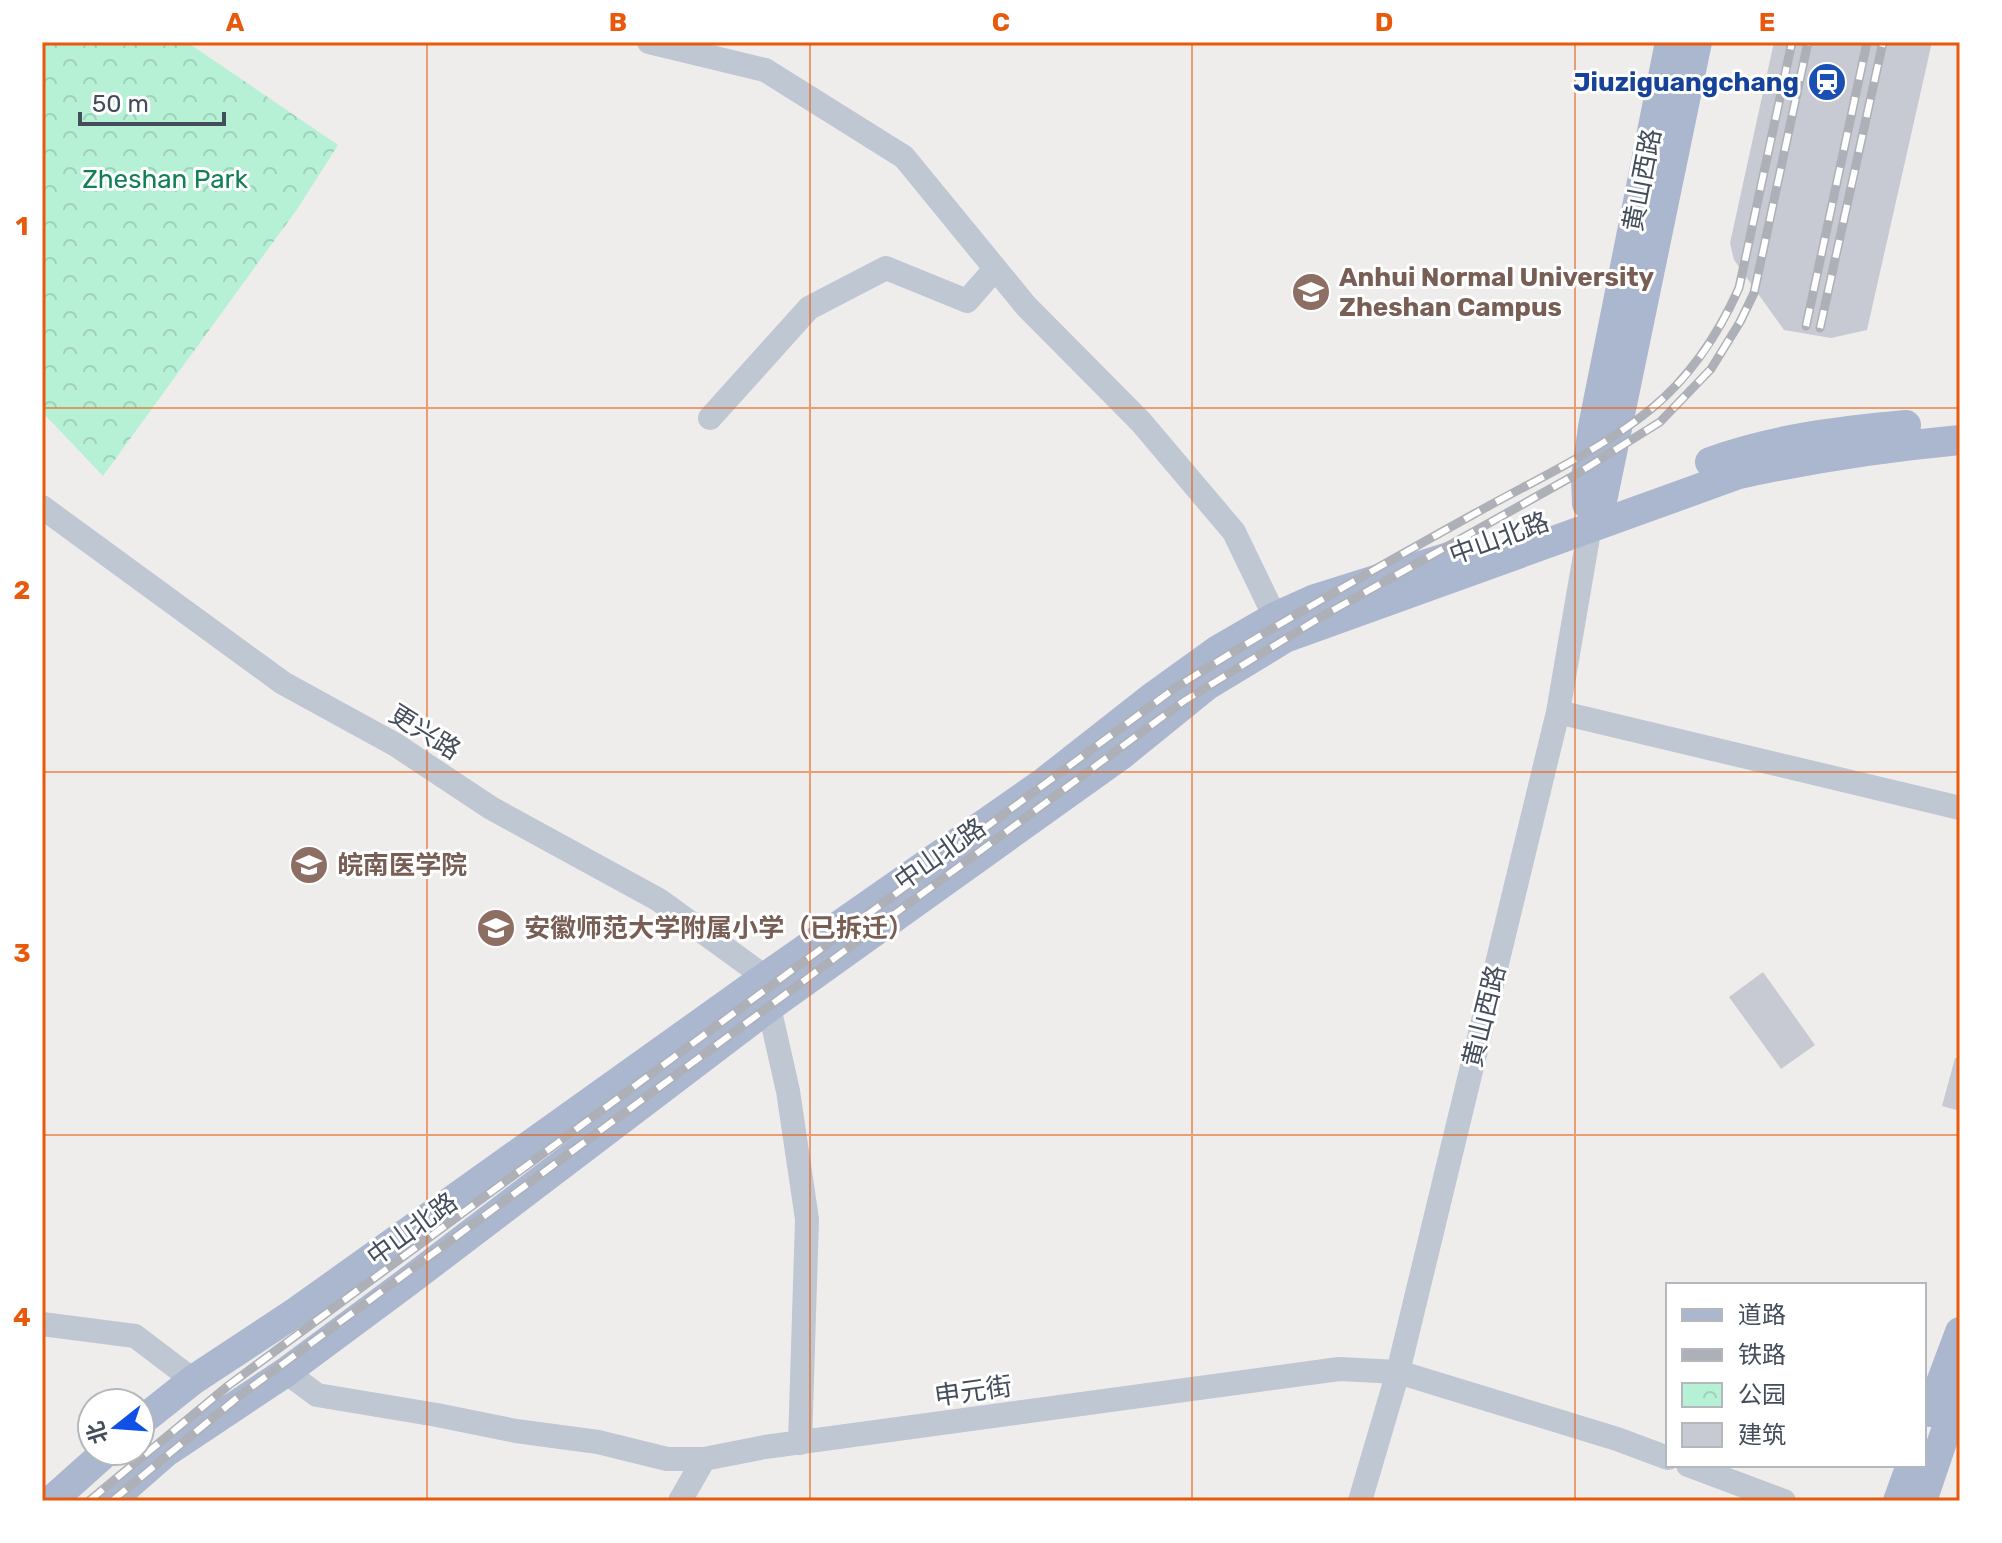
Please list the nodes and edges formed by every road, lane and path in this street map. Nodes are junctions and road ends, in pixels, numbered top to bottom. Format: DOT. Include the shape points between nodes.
graph roads {
  1 [pos="649,42"];
  2 [pos="1670,42"];
  3 [pos="1697,42"];
  4 [pos="995,269"];
  5 [pos="710,418"];
  6 [pos="1960,421"];
  7 [pos="1960,440"];
  8 [pos="42,507"];
  9 [pos="1593,511"];
  10 [pos="1275,617"];
  11 [pos="1558,712"];
  12 [pos="1960,808"];
  13 [pos="772,994"];
  14 [pos="42,1324"];
  15 [pos="1960,1332"];
  16 [pos="286,1372"];
  17 [pos="1398,1372"];
  18 [pos="193,1380"];
  19 [pos="1960,1389"];
  20 [pos="156,1409"];
  21 [pos="1926,1425"];
  22 [pos="800,1443"];
  23 [pos="1666,1457"];
  24 [pos="704,1459"];
  25 [pos="89,1467"];
  26 [pos="1693,1467"];
  27 [pos="1910,1467"];
  28 [pos="51,1501"];
  29 [pos="110,1501"];
  30 [pos="680,1501"];
  31 [pos="1360,1501"];
  32 [pos="1784,1501"];
  33 [pos="1898,1501"];
  34 [pos="1922,1501"];
  1 -- 4 [label="street" via="765,70 904,157"];
  2 -- 9 [label="main road, 黄山西路" via="1593,427 1586,478"];
  3 -- 9 [label="main road, 黄山西路"];
  4 -- 5 [label="street" via="967,301 886,268 822,301 809,308"];
  4 -- 10 [label="street" via="1141,422 1234,532"];
  6 -- 9 [label="main road, 中山北路" via="1774,444 1717,460"];
  7 -- 9 [label="main road, 中山北路" via="1810,458"];
  8 -- 13 [label="street, 更兴路" via="283,683 396,745 491,808 659,900"];
  9 -- 10 [label="main road, 中山北路" via="1315,599"];
  9 -- 11 [label="street, 黄山西路"];
  9 -- 13 [label="main road" via="1285,638 1206,686 1121,755"];
  10 -- 13 [label="main road, 中山北路" via="1150,699"];
  11 -- 12 [label="street"];
  11 -- 17 [label="street, 黄山西路"];
  13 -- 16 [label="main road" via="496,1217"];
  13 -- 18 [label="main road, 中山北路"];
  13 -- 22 [label="street" via="807,1219"];
  14 -- 18 [label="street" via="135,1336"];
  15 -- 21 [label="main road"];
  16 -- 24 [label="street, 申元街" via="317,1395 598,1442 667,1459"];
  16 -- 29 [label="main road" via="166,1452"];
  17 -- 22 [label="street, 申元街" via="1339,1369"];
  17 -- 23 [label="street, 申元街"];
  17 -- 31 [label="street, 黄山西路"];
  18 -- 20 [label="main road, 中山北路"];
  19 -- 34 [label="main road"];
  22 -- 24 [label="street, 申元街"];
  24 -- 30 [label="street"];
  25 -- 28 [label="main road"];
  26 -- 32 [label="street"];
  27 -- 33 [label="main road"];
}
